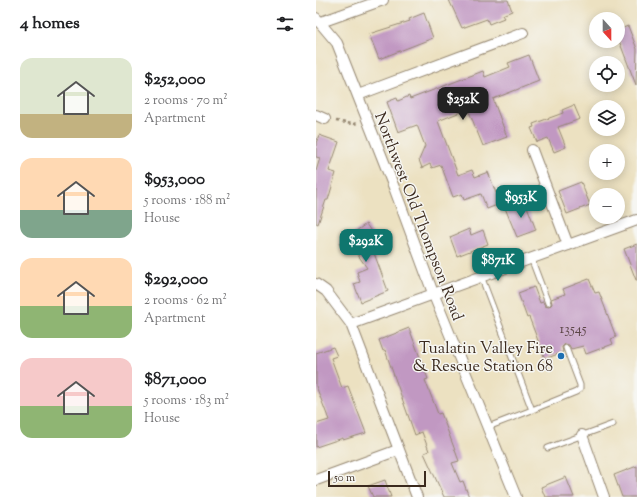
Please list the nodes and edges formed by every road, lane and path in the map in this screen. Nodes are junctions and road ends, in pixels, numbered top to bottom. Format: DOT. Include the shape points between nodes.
graph roads {
  1 [pos="383,0"];
  2 [pos="319,20"];
  3 [pos="523,33"];
  4 [pos="358,95"];
  5 [pos="321,117"];
  6 [pos="368,122"];
  7 [pos="532,150"];
  8 [pos="637,220"];
  9 [pos="568,245"];
  10 [pos="531,258"];
  11 [pos="481,276"];
  12 [pos="316,284"];
  13 [pos="433,293"];
  14 [pos="548,303"];
  15 [pos="351,324"];
  16 [pos="566,348"];
  17 [pos="532,410"];
  18 [pos="612,424"];
  19 [pos="488,427"];
  20 [pos="582,435"];
  21 [pos="548,448"];
  22 [pos="398,450"];
  23 [pos="316,480"];
  24 [pos="417,497"];
  25 [pos="516,497"];
  26 [pos="604,497"];
  1 -- 2 [label="street"];
  2 -- 4 [label="street, Northwest Old Thompson Road" via="337,43"];
  3 -- 4 [label="street"];
  4 -- 6 [label="street, Northwest Old Thompson Road"];
  5 -- 6 [label="path" via="352,124"];
  6 -- 13 [label="street, Northwest Old Thompson Road"];
  7 -- 9 [label="street"];
  8 -- 9 [label="street"];
  9 -- 10 [label="street"];
  10 -- 11 [label="street"];
  10 -- 14 [label="lane"];
  11 -- 13 [label="street"];
  11 -- 17 [label="lane"];
  12 -- 15 [label="street" via="326,291"];
  13 -- 15 [label="street"];
  13 -- 19 [label="street, Northwest Old Thompson Road"];
  15 -- 22 [label="street"];
  16 -- 17 [label="lane" via="580,389"];
  17 -- 19 [label="lane"];
  18 -- 20 [label="lane"];
  19 -- 25 [label="street, Northwest Old Thompson Road"];
  20 -- 21 [label="lane"];
  20 -- 26 [label="street"];
  22 -- 23 [label="street"];
  22 -- 24 [label="street"];
}
